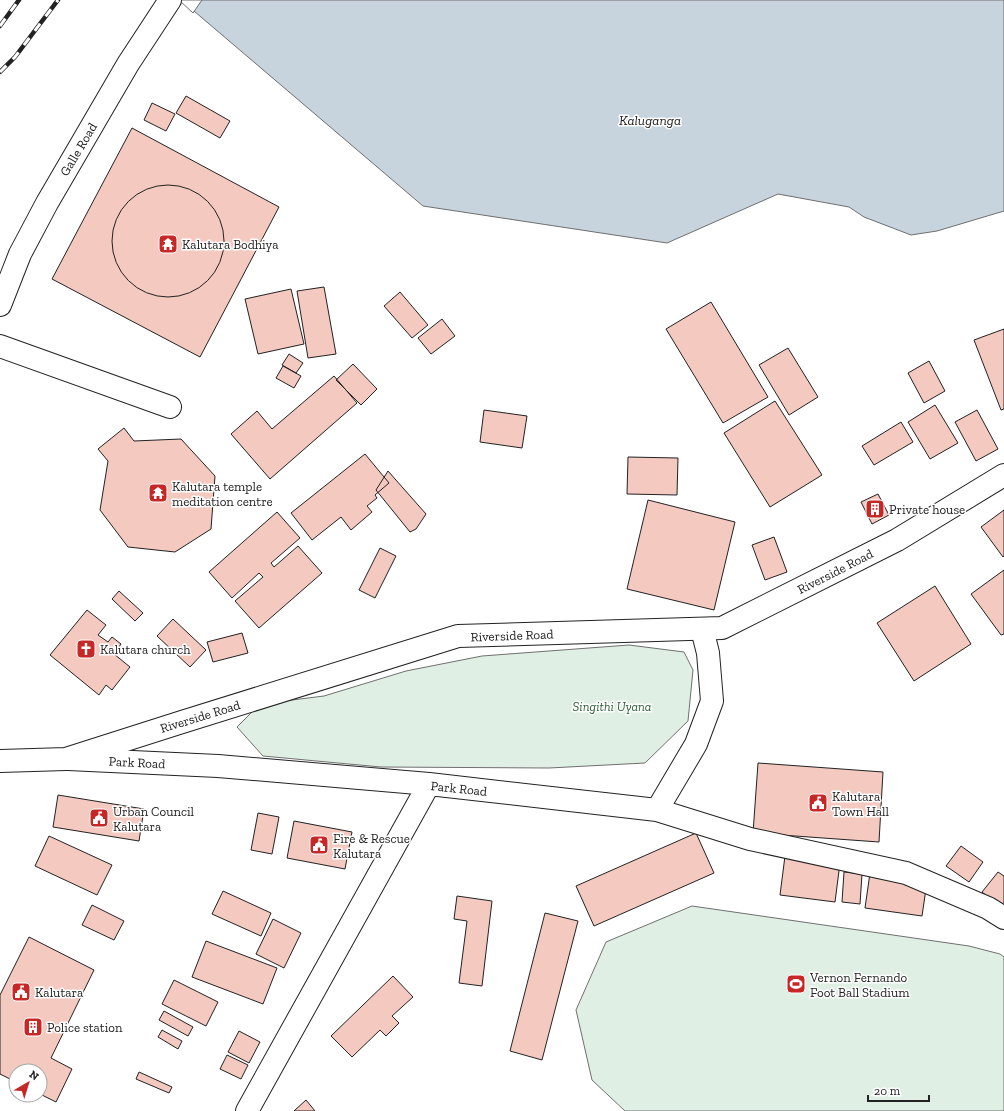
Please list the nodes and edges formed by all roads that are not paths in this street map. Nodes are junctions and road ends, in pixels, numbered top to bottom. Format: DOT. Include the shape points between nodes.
graph roads {
  1 [pos="170,0"];
  2 [pos="0,305"];
  3 [pos="0,346"];
  4 [pos="170,407"];
  5 [pos="1004,474"];
  6 [pos="702,629"];
  7 [pos="66,759"];
  8 [pos="0,761"];
  9 [pos="429,784"];
  10 [pos="657,810"];
  11 [pos="1004,918"];
  12 [pos="247,1111"];
  1 -- 2 [label="main road, Galle Road" via="128,64 46,202 20,254"];
  3 -- 4 [label="main road"];
  5 -- 6 [label="main road, Riverside Road" via="896,540 722,628"];
  6 -- 7 [label="main road, Riverside Road" via="458,636"];
  6 -- 10 [label="main road" via="708,652 712,701 696,744"];
  7 -- 8 [label="main road, Riverside Road"];
  7 -- 9 [label="main road, Park Road" via="218,766"];
  9 -- 10 [label="main road, Park Road"];
  9 -- 12 [label="main road"];
  10 -- 11 [label="main road, Park Road" via="750,839 906,873 988,908"];
}
